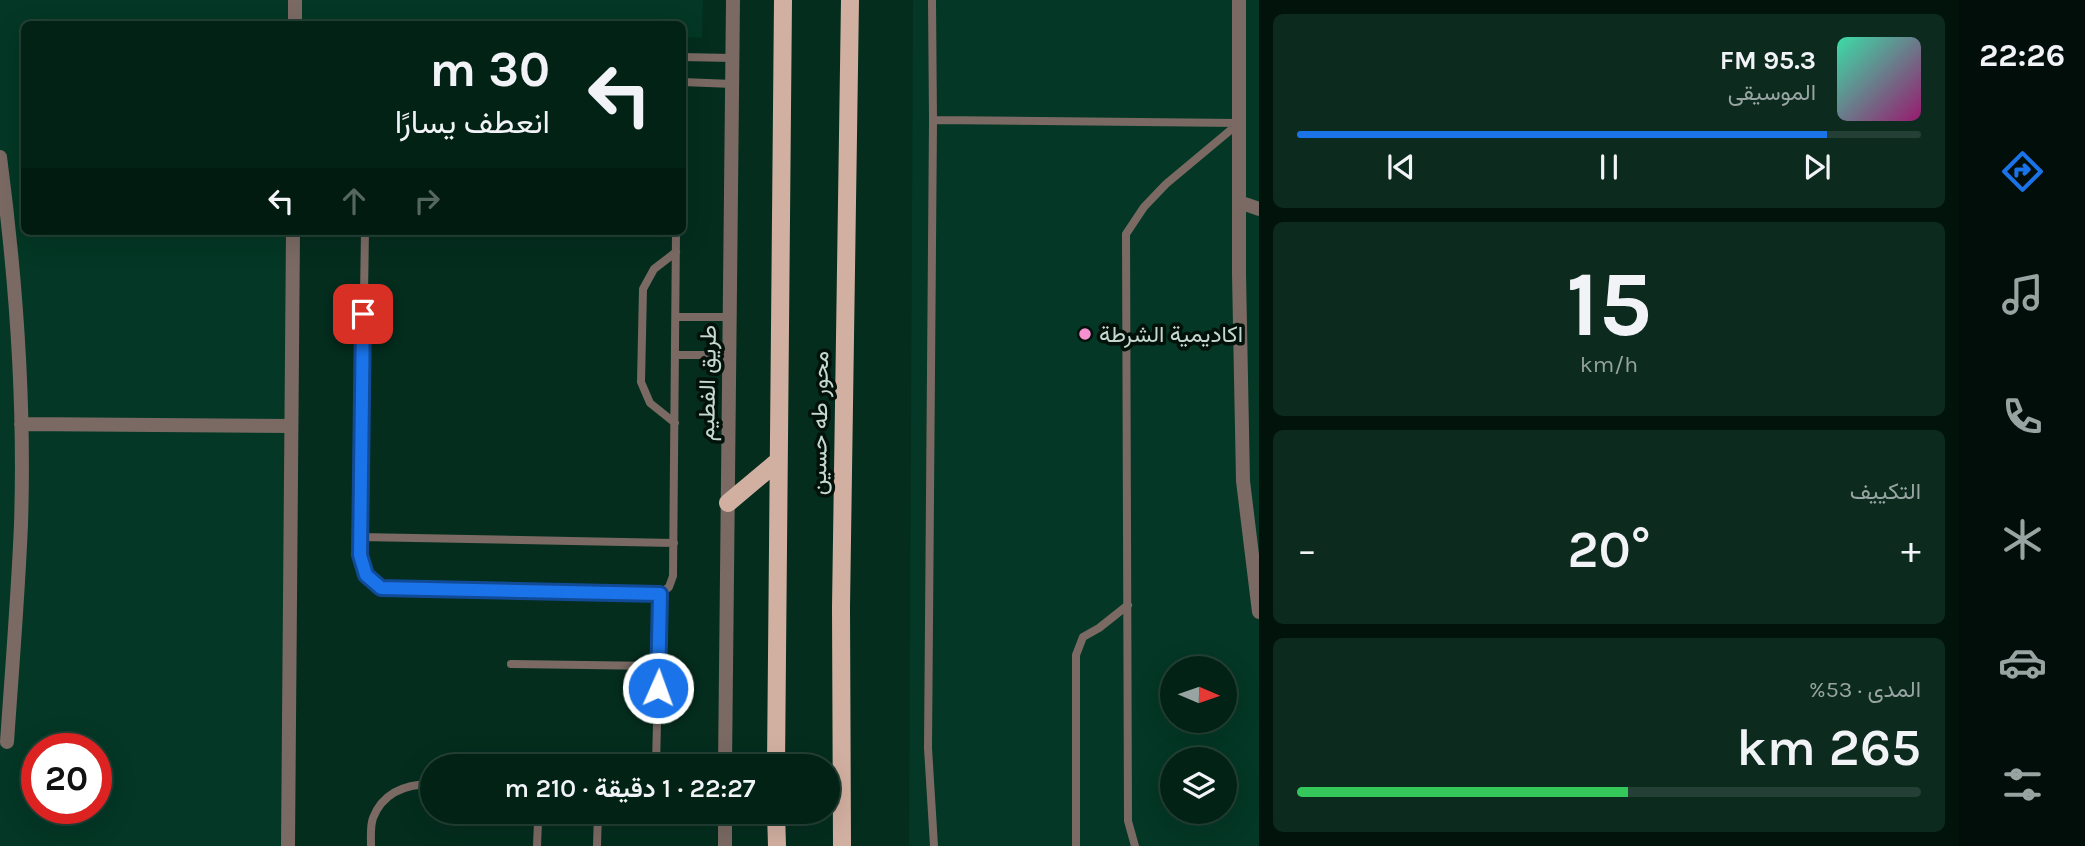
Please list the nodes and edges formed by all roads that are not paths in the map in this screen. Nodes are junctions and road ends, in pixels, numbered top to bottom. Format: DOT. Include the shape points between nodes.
graph roads {
  1 [pos="295,0"];
  2 [pos="733,0"];
  3 [pos="783,0"];
  4 [pos="849,0"];
  5 [pos="932,0"];
  6 [pos="1239,0"];
  7 [pos="295,21"];
  8 [pos="686,57"];
  9 [pos="733,58"];
  10 [pos="686,82"];
  11 [pos="733,85"];
  12 [pos="933,120"];
  13 [pos="1238,123"];
  14 [pos="0,157"];
  15 [pos="1239,202"];
  16 [pos="1259,209"];
  17 [pos="293,235"];
  18 [pos="365,235"];
  19 [pos="676,235"];
  20 [pos="676,252"];
  21 [pos="676,317"];
  22 [pos="730,317"];
  23 [pos="675,355"];
  24 [pos="730,355"];
  25 [pos="675,423"];
  26 [pos="21,424"];
  27 [pos="290,426"];
  28 [pos="778,461"];
  29 [pos="1259,471"];
  30 [pos="1242,475"];
  31 [pos="728,503"];
  32 [pos="360,537"];
  33 [pos="674,543"];
  34 [pos="660,594"];
  35 [pos="1128,605"];
  36 [pos="1259,612"];
  37 [pos="510,664"];
  38 [pos="658,666"];
  39 [pos="7,742"];
  40 [pos="656,754"];
  41 [pos="726,754"];
  42 [pos="775,754"];
  43 [pos="420,784"];
  44 [pos="538,824"];
  45 [pos="598,824"];
  46 [pos="725,824"];
  47 [pos="776,824"];
  48 [pos="288,846"];
  49 [pos="371,846"];
  50 [pos="537,846"];
  51 [pos="597,846"];
  52 [pos="725,846"];
  53 [pos="777,846"];
  54 [pos="842,846"];
  55 [pos="934,846"];
  56 [pos="1076,846"];
  57 [pos="1135,846"];
  1 -- 7 [label="street"];
  2 -- 9 [label="street, طريق الفطيم"];
  3 -- 28 [label="main road, محور طه حسين"];
  4 -- 54 [label="main road, محور طه حسين"];
  5 -- 12 [label="lane"];
  6 -- 13 [label="street"];
  8 -- 9 [label="lane"];
  9 -- 11 [label="street, طريق الفطيم"];
  10 -- 11 [label="lane"];
  11 -- 22 [label="street, طريق الفطيم"];
  12 -- 13 [label="lane"];
  12 -- 55 [label="lane" via="928,748"];
  13 -- 15 [label="street"];
  13 -- 35 [label="lane" via="1166,184 1126,234"];
  14 -- 26 [label="street"];
  15 -- 16 [label="street"];
  15 -- 30 [label="street"];
  17 -- 27 [label="street"];
  18 -- 32 [label="lane"];
  19 -- 20 [label="lane"];
  20 -- 21 [label="lane"];
  20 -- 25 [label="lane" via="654,269 643,289 640,382 650,403"];
  21 -- 22 [label="lane"];
  21 -- 23 [label="lane"];
  22 -- 24 [label="street, طريق الفطيم"];
  23 -- 24 [label="lane"];
  23 -- 25 [label="lane"];
  24 -- 31 [label="street, طريق الفطيم"];
  25 -- 33 [label="lane"];
  26 -- 27 [label="street"];
  26 -- 39 [label="street" via="20,535"];
  27 -- 48 [label="street"];
  28 -- 31 [label="main road"];
  28 -- 42 [label="main road, محور طه حسين"];
  29 -- 30 [label="street"];
  30 -- 36 [label="street"];
  31 -- 41 [label="street, طريق الفطيم"];
  32 -- 33 [label="lane"];
  32 -- 34 [label="lane" via="361,565 381,588"];
  33 -- 34 [label="lane" via="673,576"];
  34 -- 38 [label="lane"];
  35 -- 56 [label="lane" via="1083,637 1076,655"];
  35 -- 57 [label="lane" via="1128,821"];
  37 -- 38 [label="lane"];
  38 -- 40 [label="lane"];
  43 -- 49 [label="lane" via="396,790 382,803 372,820"];
  44 -- 50 [label="lane"];
  45 -- 51 [label="lane"];
  46 -- 52 [label="street"];
  47 -- 53 [label="main road"];
}
